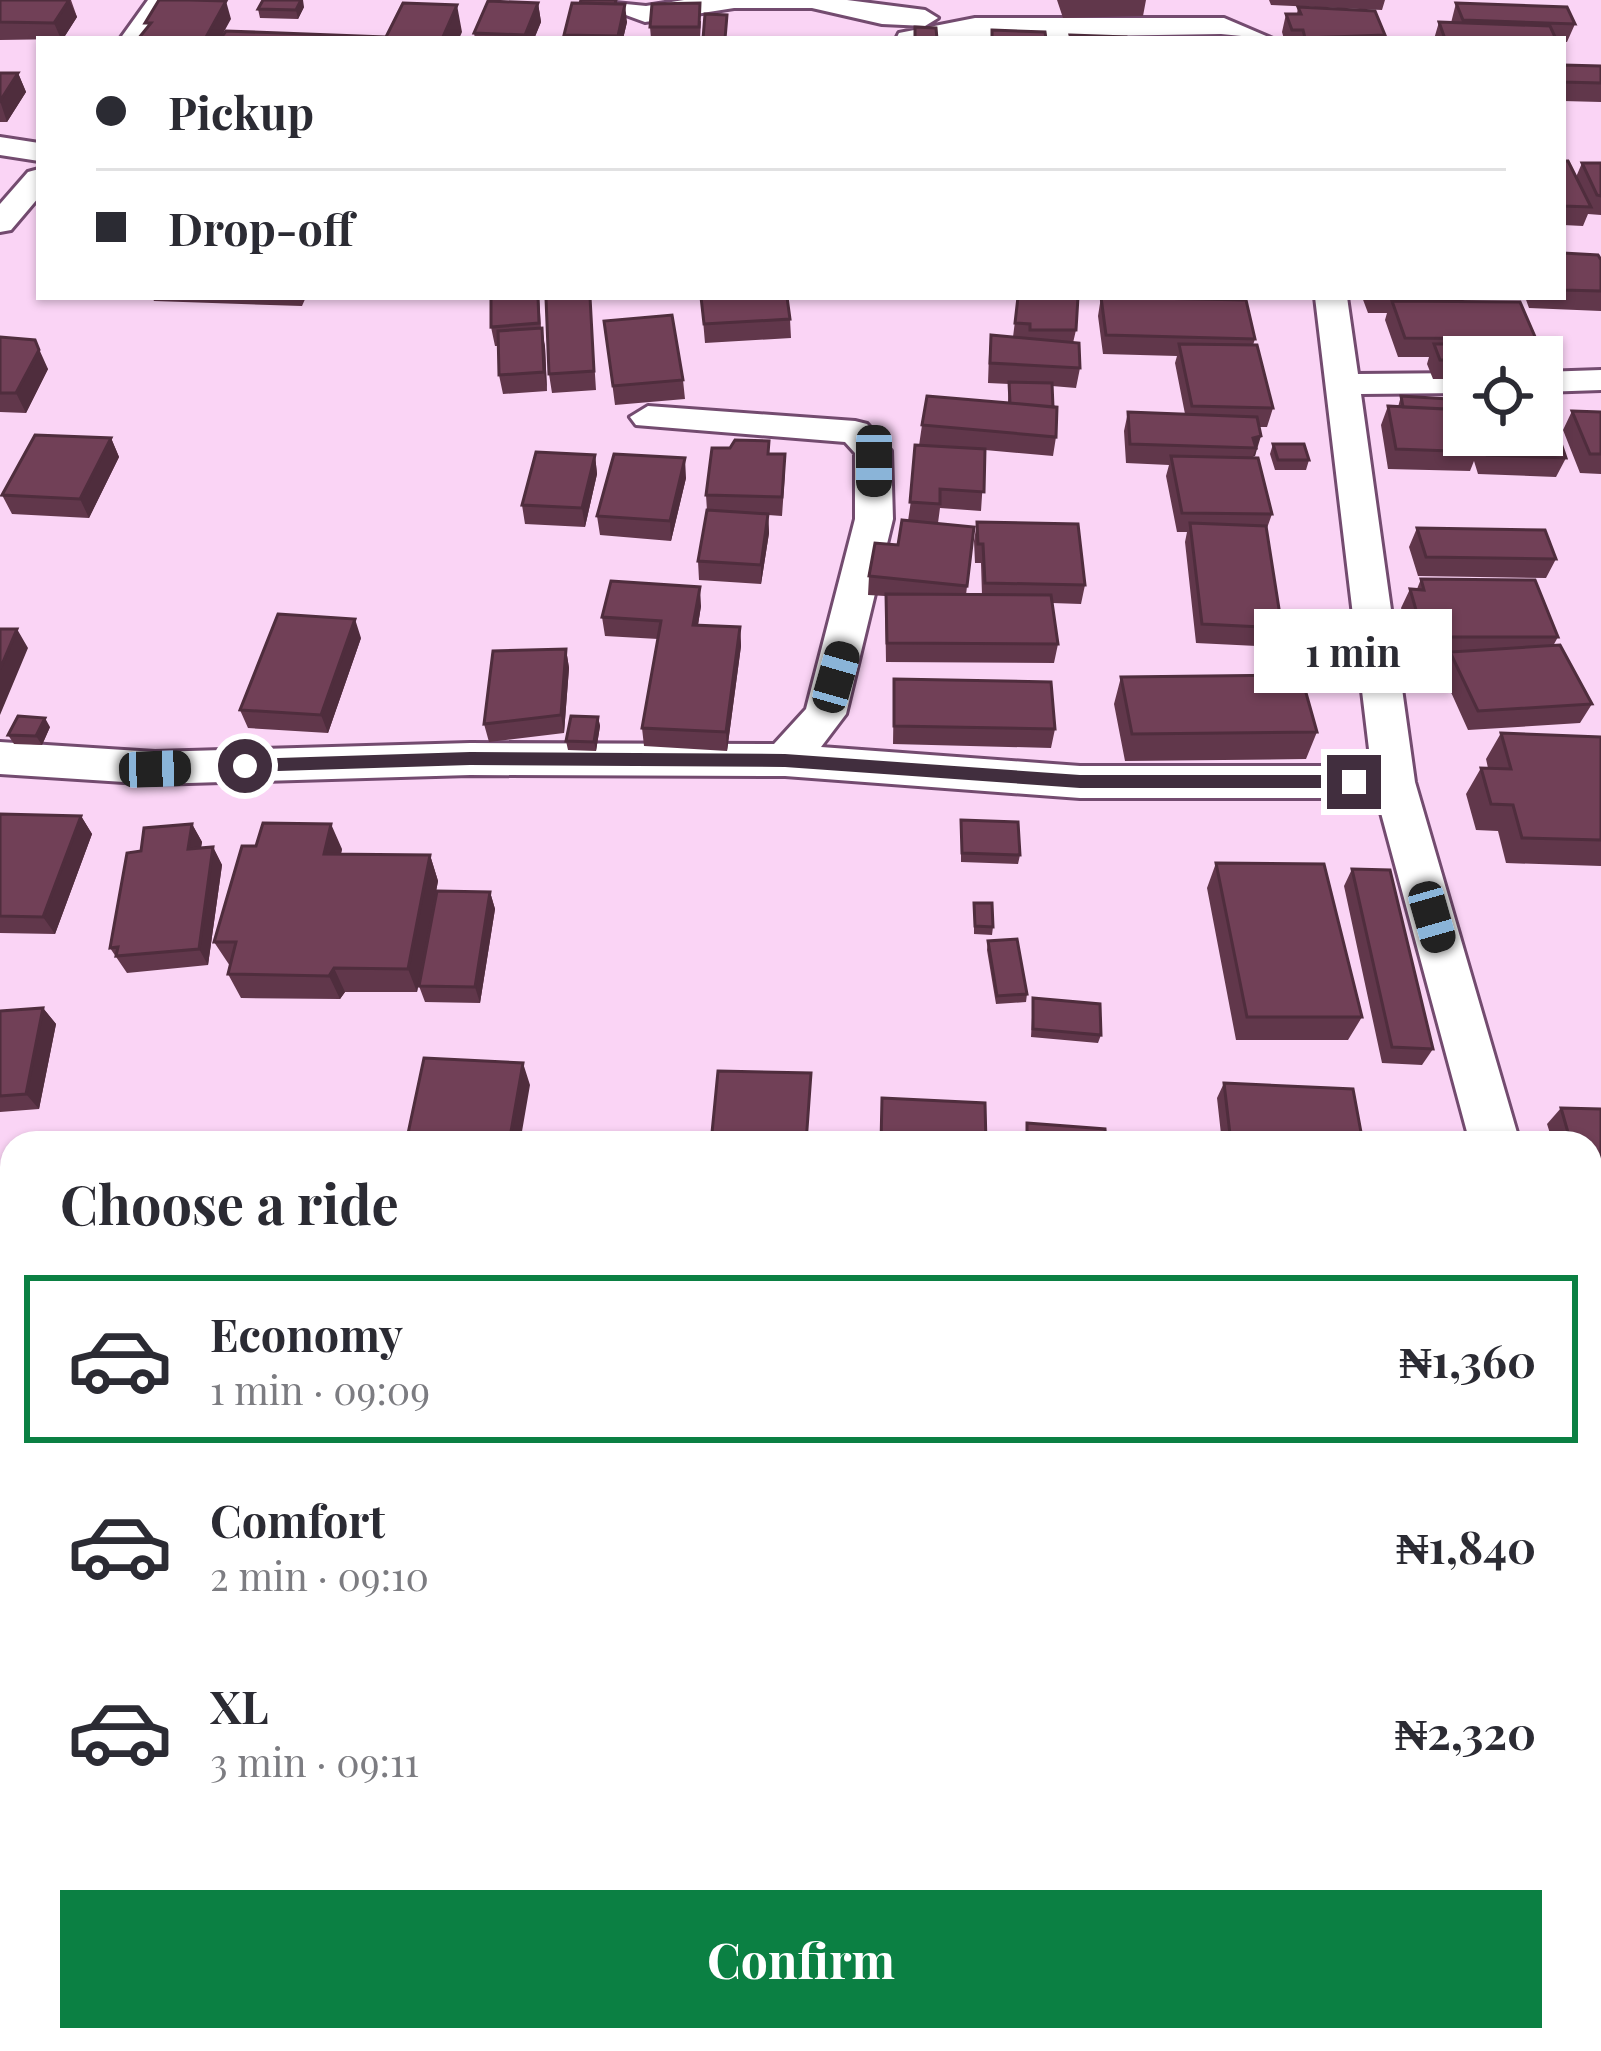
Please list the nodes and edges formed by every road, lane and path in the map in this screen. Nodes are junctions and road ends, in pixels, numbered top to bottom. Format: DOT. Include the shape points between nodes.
graph roads {
  1 [pos="161,0"];
  2 [pos="598,0"];
  3 [pos="1249,7"];
  4 [pos="912,23"];
  5 [pos="1224,26"];
  6 [pos="135,36"];
  7 [pos="1252,36"];
  8 [pos="36,181"];
  9 [pos="0,223"];
  10 [pos="1331,300"];
  11 [pos="1601,380"];
  12 [pos="1563,381"];
  13 [pos="1443,383"];
  14 [pos="1344,384"];
  15 [pos="648,417"];
  16 [pos="0,758"];
  17 [pos="785,760"];
  18 [pos="1394,782"];
  19 [pos="1492,1131"];
  1 -- 6 [label="street"];
  2 -- 4 [label="street" via="645,14 734,0 812,0"];
  3 -- 5 [label="street"];
  4 -- 5 [label="street"];
  5 -- 7 [label="street"];
  8 -- 9 [label="street"];
  10 -- 14 [label="street"];
  11 -- 12 [label="street"];
  13 -- 14 [label="street"];
  14 -- 18 [label="street"];
  15 -- 17 [label="street" via="855,432 872,451 874,519 838,670 825,714"];
  16 -- 17 [label="street" via="155,769"];
  17 -- 18 [label="street" via="1080,782"];
  18 -- 19 [label="street"];
}
